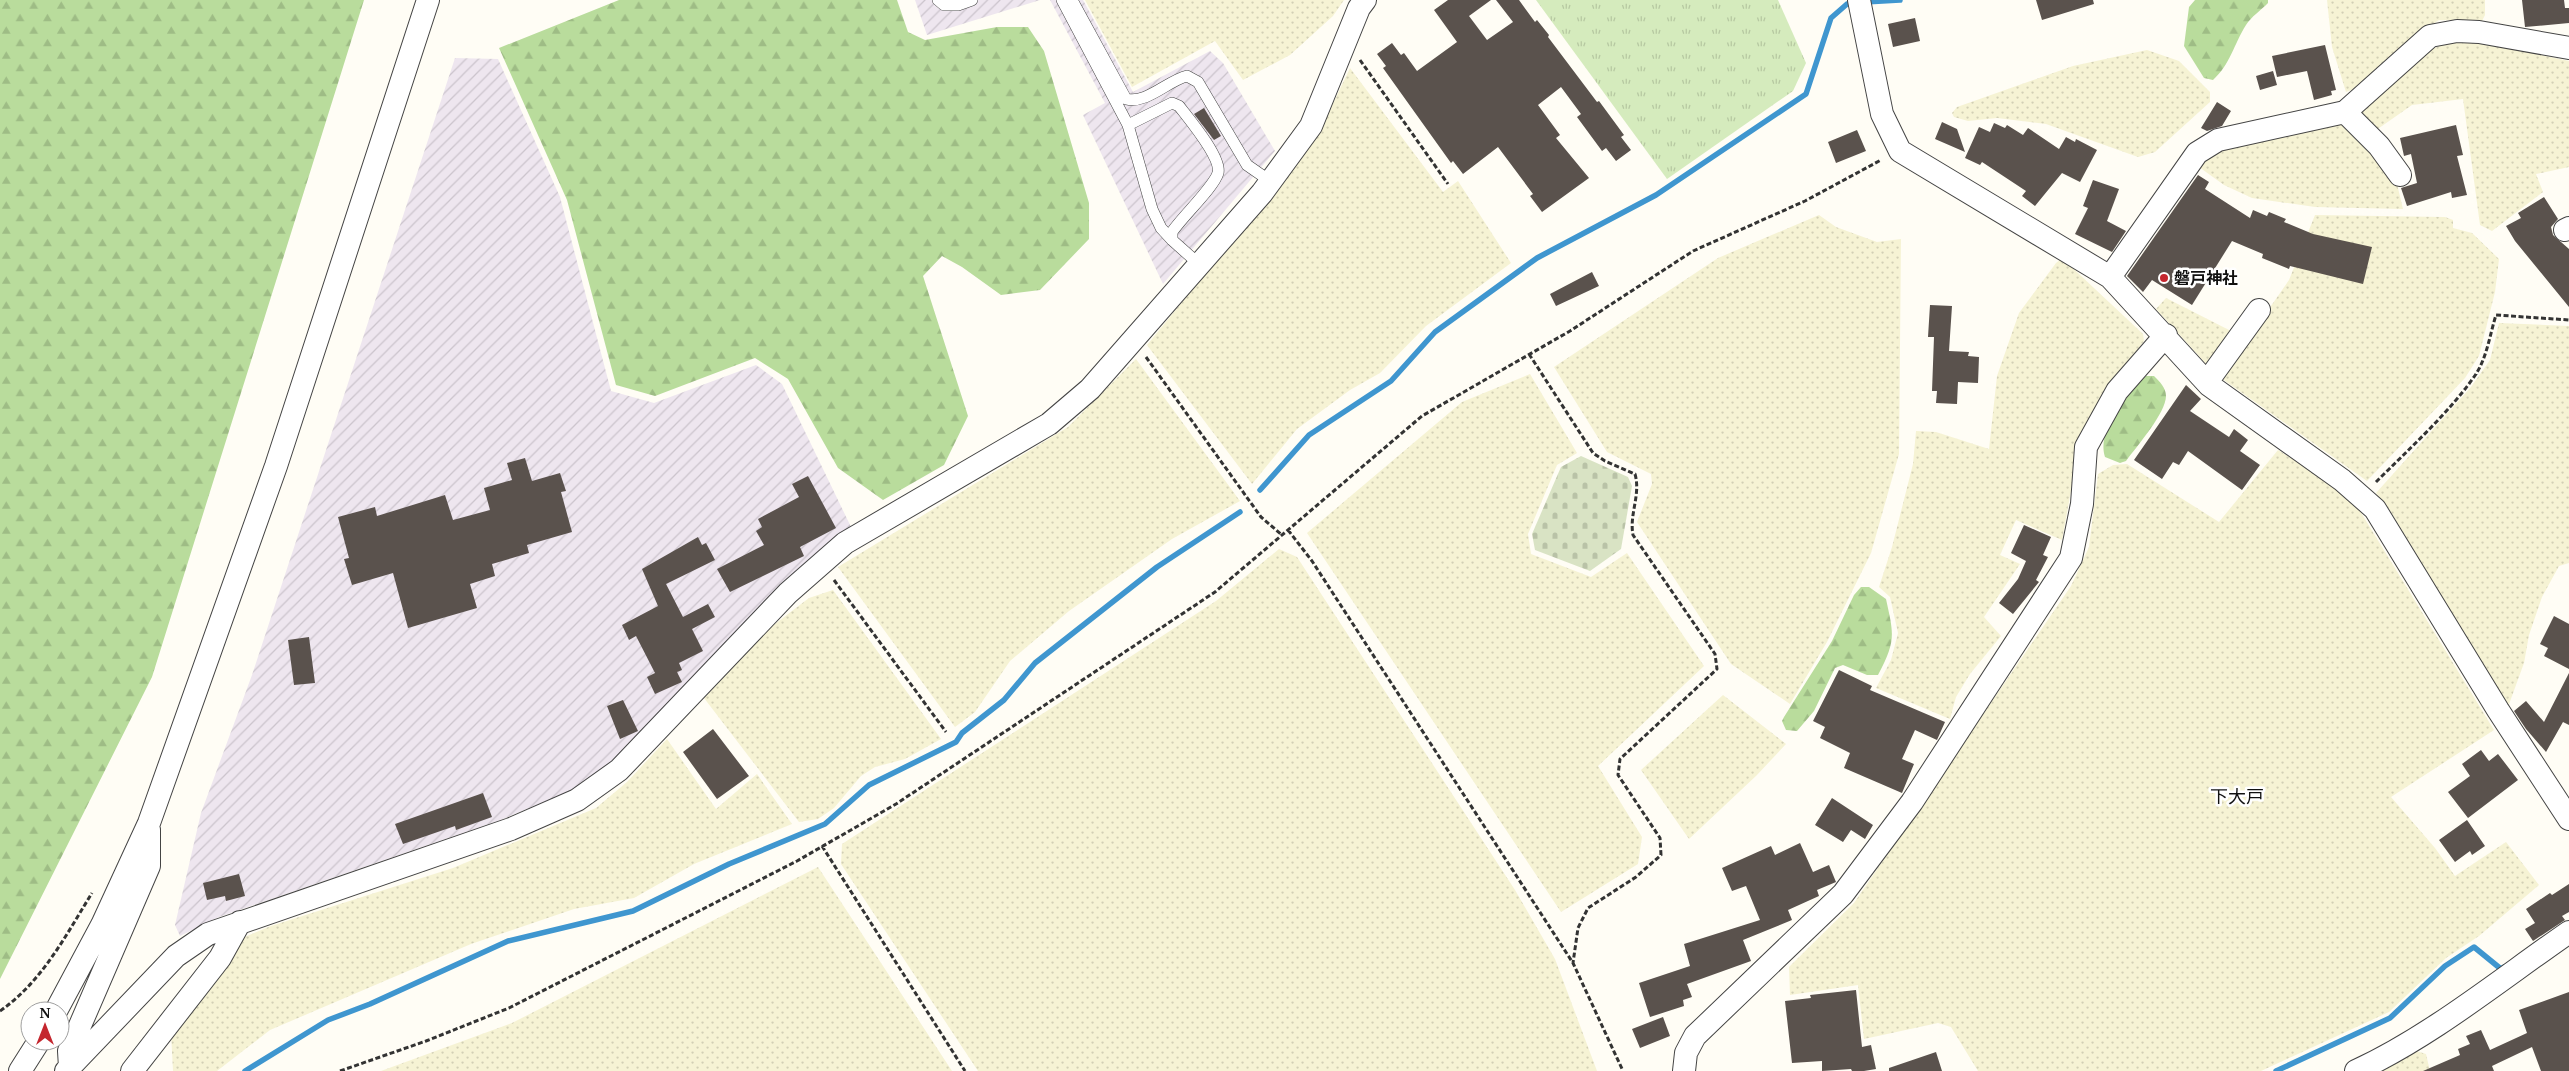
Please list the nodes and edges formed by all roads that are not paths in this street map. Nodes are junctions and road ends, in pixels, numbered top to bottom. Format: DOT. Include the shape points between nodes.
graph roads {
  1 [pos="428,0"];
  2 [pos="938,0"];
  3 [pos="972,0"];
  4 [pos="1062,0"];
  5 [pos="1072,0"];
  6 [pos="1365,0"];
  7 [pos="1861,8"];
  8 [pos="2569,48"];
  9 [pos="2344,112"];
  10 [pos="1128,125"];
  11 [pos="2400,175"];
  12 [pos="1270,181"];
  13 [pos="1172,240"];
  14 [pos="1200,265"];
  15 [pos="2110,277"];
  16 [pos="2259,310"];
  17 [pos="2166,335"];
  18 [pos="2207,382"];
  19 [pos="2569,819"];
  20 [pos="149,823"];
  21 [pos="240,922"];
  22 [pos="2569,932"];
  23 [pos="61,1001"];
  24 [pos="33,1051"];
  25 [pos="68,1069"];
  26 [pos="20,1071"];
  27 [pos="132,1071"];
  28 [pos="1684,1071"];
  29 [pos="2356,1071"];
  1 -- 20 [label="street" via="276,466"];
  2 -- 3 [label="lane" via="944,5 958,5"];
  4 -- 10 [label="lane"];
  5 -- 12 [label="lane" via="1126,98 1134,101 1146,97 1177,78 1187,76 1198,82 1247,165"];
  6 -- 12 [label="street" via="1312,126"];
  7 -- 15 [label="street" via="1882,114 1900,151"];
  8 -- 9 [label="street" via="2478,32 2456,31 2430,36"];
  9 -- 11 [label="street" via="2379,146"];
  9 -- 15 [label="street" via="2218,140 2197,152"];
  10 -- 13 [label="lane" via="1152,209 1161,228"];
  10 -- 13 [label="lane" via="1172,103 1179,106 1216,159 1218,172 1213,182 1172,232"];
  12 -- 14 [label="street"];
  13 -- 14 [label="lane"];
  14 -- 21 [label="street" via="1090,389 1049,424 846,543 788,593 619,770 577,800 512,829"];
  15 -- 17 [label="street"];
  16 -- 18 [label="street"];
  17 -- 18 [label="street"];
  17 -- 28 [label="street" via="2117,391 2086,448 2082,504 2071,558 1912,802 1842,894 1695,1036 1686,1053"];
  18 -- 19 [label="street" via="2342,480 2375,509"];
  20 -- 23 [label="street"];
  20 -- 25 [label="street" via="149,866 68,1051"];
  21 -- 25 [label="street" via="208,934 176,956"];
  21 -- 27 [label="street" via="220,958"];
  22 -- 29 [label="street" via="2417,1037"];
  24 -- 26 [label="street"];
}
